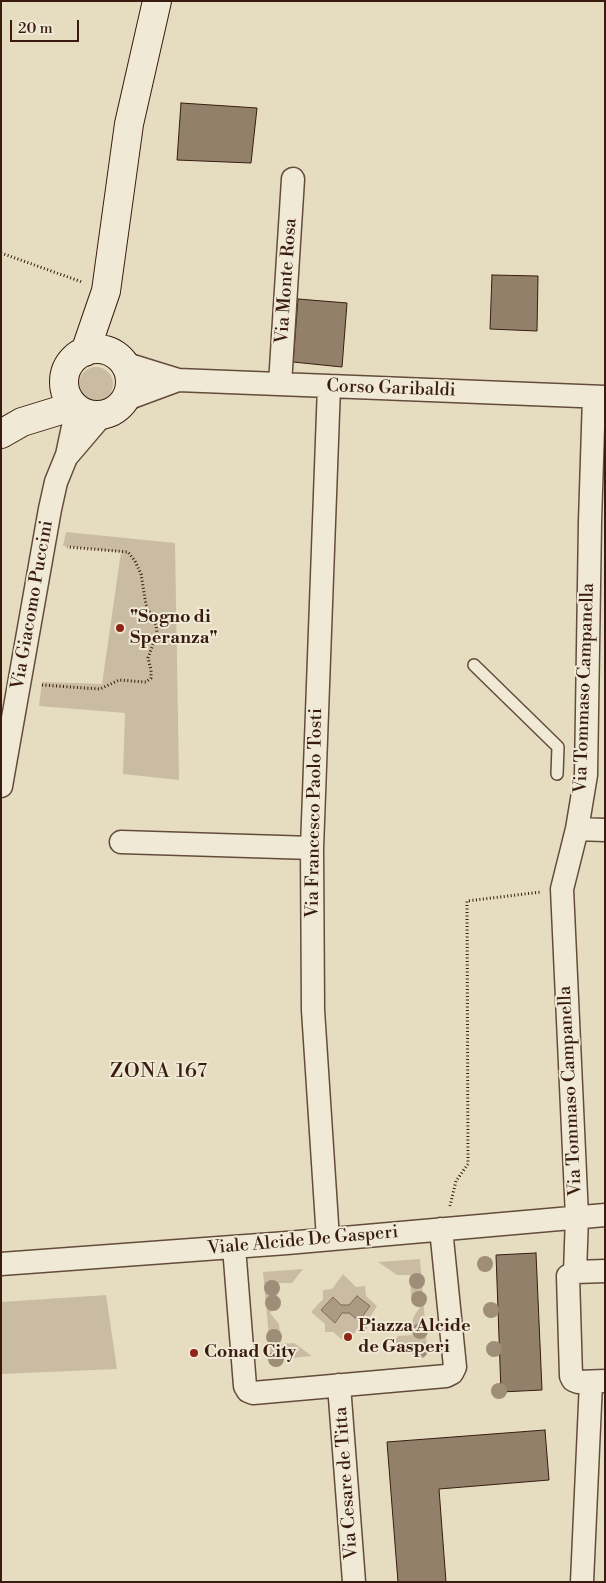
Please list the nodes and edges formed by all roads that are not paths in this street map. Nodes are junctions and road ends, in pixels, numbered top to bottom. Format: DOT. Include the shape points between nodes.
graph roads {
  1 [pos="157,1"];
  2 [pos="293,179"];
  3 [pos="106,356"];
  4 [pos="178,380"];
  5 [pos="64,381"];
  6 [pos="280,384"];
  7 [pos="329,386"];
  8 [pos="600,397"];
  9 [pos="95,407"];
  10 [pos="12,428"];
  11 [pos="474,665"];
  12 [pos="557,774"];
  13 [pos="1,786"];
  14 [pos="577,829"];
  15 [pos="605,830"];
  16 [pos="121,842"];
  17 [pos="312,848"];
  18 [pos="605,1215"];
  19 [pos="577,1217"];
  20 [pos="445,1219"];
  21 [pos="328,1240"];
  22 [pos="234,1247"];
  23 [pos="1,1264"];
  24 [pos="605,1271"];
  25 [pos="575,1272"];
  26 [pos="598,1381"];
  27 [pos="339,1385"];
  28 [pos="354,1582"];
  29 [pos="582,1582"];
  1 -- 3 [label="street" via="129,124 106,291"];
  2 -- 6 [label="street, Via Monte Rosa"];
  3 -- 4 [label="street, Corso Garibaldi"];
  3 -- 5 [label="street" via="70,363"];
  3 -- 9 [label="street" via="127,369 128,395"];
  4 -- 6 [label="street, Corso Garibaldi"];
  4 -- 9 [label="street, Corso Garibaldi"];
  5 -- 9 [label="street" via="66,394"];
  5 -- 10 [label="street"];
  6 -- 7 [label="street, Corso Garibaldi"];
  7 -- 8 [label="street, Corso Garibaldi"];
  7 -- 17 [label="street, Via Francesco Paolo Tosti"];
  8 -- 14 [label="street, Via Tommaso Campanella" via="590,522 586,775"];
  9 -- 10 [label="street"];
  9 -- 13 [label="street, Via Giacomo Puccini" via="67,455 56,482"];
  11 -- 12 [label="lane" via="558,747"];
  14 -- 15 [label="street"];
  14 -- 19 [label="street, Via Tommaso Campanella" via="562,889"];
  16 -- 17 [label="street"];
  17 -- 21 [label="street, Via Francesco Paolo Tosti" via="312,1010"];
  18 -- 19 [label="street, Viale Alcide De Gasperi"];
  19 -- 20 [label="street, Viale Alcide De Gasperi"];
  19 -- 25 [label="street, Via Tommaso Campanella"];
  20 -- 21 [label="street, Viale Alcide De Gasperi"];
  20 -- 27 [label="street" via="455,1367 452,1373"];
  21 -- 22 [label="street, Viale Alcide De Gasperi"];
  22 -- 23 [label="street, Viale Alcide De Gasperi"];
  22 -- 27 [label="street" via="245,1386 248,1391"];
  24 -- 25 [label="street"];
  25 -- 26 [label="street, Via Tommaso Campanella" via="568,1276 571,1376 578,1382"];
  26 -- 29 [label="street"];
  27 -- 28 [label="street, Via Cesare de Titta"];
}
